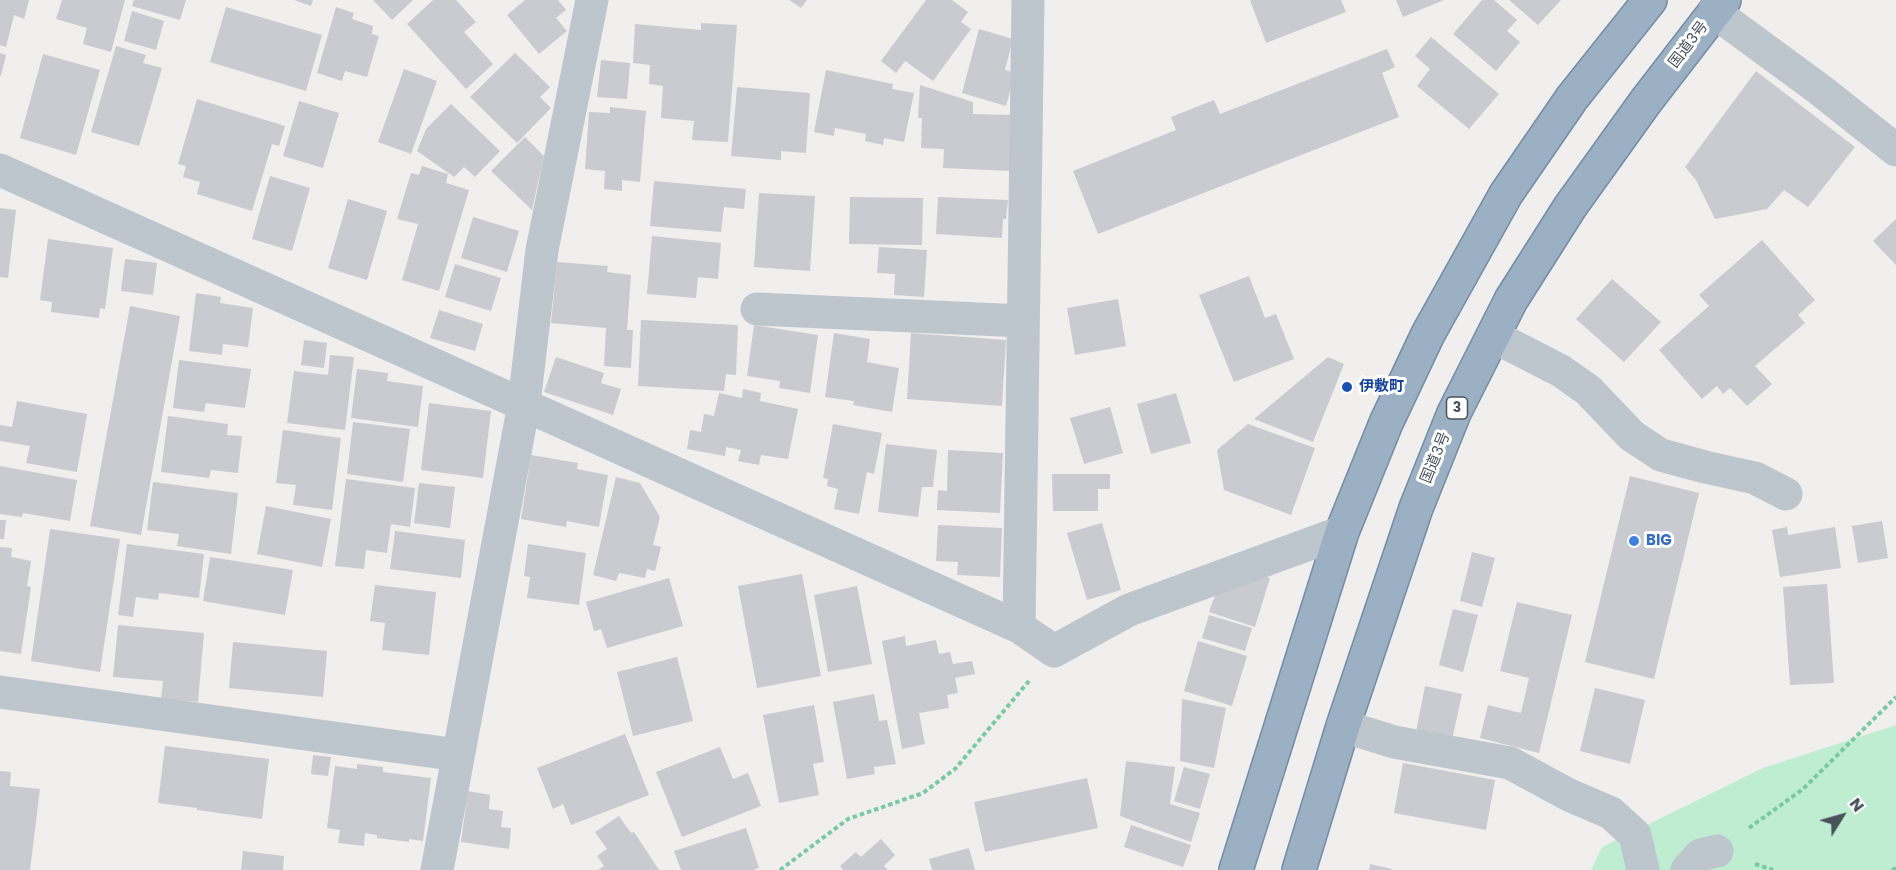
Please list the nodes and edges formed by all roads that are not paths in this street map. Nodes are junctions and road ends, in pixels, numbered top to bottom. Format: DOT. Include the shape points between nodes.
graph roads {
  1 [pos="592,0"];
  2 [pos="1028,0"];
  3 [pos="1650,0"];
  4 [pos="1719,6"];
  5 [pos="1896,150"];
  6 [pos="0,170"];
  7 [pos="757,309"];
  8 [pos="1023,321"];
  9 [pos="1493,336"];
  10 [pos="524,404"];
  11 [pos="1786,494"];
  12 [pos="1342,532"];
  13 [pos="1019,627"];
  14 [pos="0,692"];
  15 [pos="1343,726"];
  16 [pos="458,755"];
  17 [pos="1717,851"];
  18 [pos="437,870"];
  19 [pos="1236,870"];
  20 [pos="1299,870"];
  21 [pos="1642,870"];
  22 [pos="1686,870"];
  1 -- 10 [label="street" via="542,250"];
  2 -- 8 [label="street"];
  3 -- 12 [label="highway" via="1572,98 1506,194 1428,334 1386,423"];
  4 -- 5 [label="street"];
  4 -- 9 [label="highway, 国道3号 / 3" via="1569,207 1510,300"];
  6 -- 10 [label="street"];
  7 -- 8 [label="street"];
  8 -- 13 [label="street"];
  9 -- 11 [label="street" via="1561,371 1588,390 1632,436 1661,454 1755,478"];
  9 -- 15 [label="highway, 国道3号 / 3" via="1454,413 1416,508"];
  10 -- 13 [label="street"];
  10 -- 16 [label="street"];
  12 -- 13 [label="street" via="1129,610 1054,651"];
  12 -- 19 [label="highway"];
  14 -- 16 [label="street"];
  15 -- 20 [label="highway, 国道3号 / 3"];
  15 -- 21 [label="street" via="1394,742 1510,763 1611,813 1635,835"];
  16 -- 18 [label="street"];
  17 -- 22 [label="street" via="1700,855"];
}
